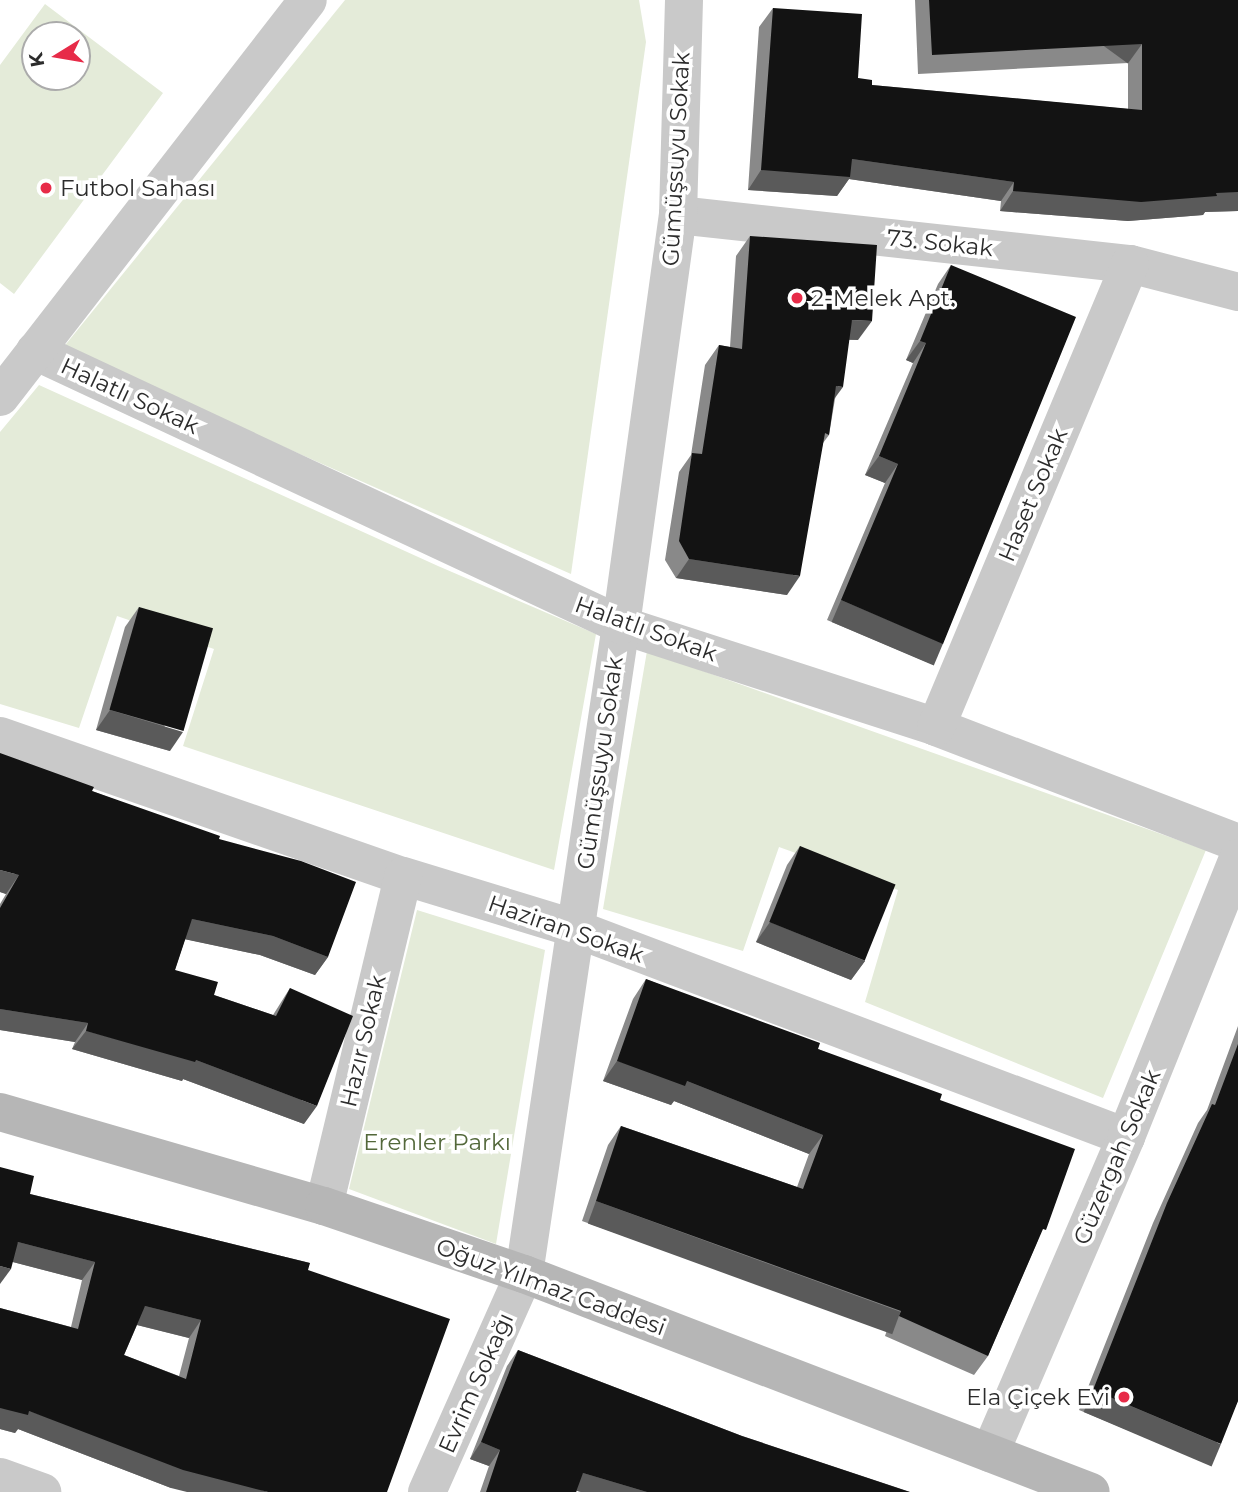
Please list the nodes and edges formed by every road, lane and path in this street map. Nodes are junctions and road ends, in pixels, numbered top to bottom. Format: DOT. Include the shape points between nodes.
graph roads {
  1 [pos="308,0"];
  2 [pos="684,0"];
  3 [pos="678,215"];
  4 [pos="1130,264"];
  5 [pos="1238,278"];
  6 [pos="1200,282"];
  7 [pos="1238,292"];
  8 [pos="36,351"];
  9 [pos="0,397"];
  10 [pos="621,625"];
  11 [pos="936,727"];
  12 [pos="0,736"];
  13 [pos="1238,843"];
  14 [pos="1238,858"];
  15 [pos="403,876"];
  16 [pos="576,929"];
  17 [pos="0,1112"];
  18 [pos="1126,1138"];
  19 [pos="324,1206"];
  20 [pos="524,1274"];
  21 [pos="990,1453"];
  22 [pos="0,1477"];
  23 [pos="42,1492"];
  24 [pos="428,1492"];
  25 [pos="1091,1492"];
  1 -- 8 [label="street"];
  2 -- 3 [label="street, Gümüşsuyu Sokak"];
  3 -- 4 [label="street, 73. Sokak"];
  3 -- 10 [label="street, Gümüşsuyu Sokak"];
  4 -- 6 [label="street, 73. Sokak"];
  4 -- 11 [label="street, Haset Sokak"];
  5 -- 6 [label="street, 73. Sokak"];
  6 -- 7 [label="street, 73. Sokak"];
  8 -- 9 [label="street"];
  8 -- 10 [label="street, Halatlı Sokak"];
  10 -- 11 [label="street, Halatlı Sokak"];
  10 -- 16 [label="street, Gümüşsuyu Sokak"];
  11 -- 13 [label="street, Halatlı Sokak"];
  12 -- 15 [label="street, Haziran Sokak"];
  14 -- 18 [label="street, Güzergah Sokak"];
  15 -- 16 [label="street, Haziran Sokak"];
  15 -- 19 [label="street, Hazır Sokak"];
  16 -- 18 [label="street, Haziran Sokak"];
  16 -- 20 [label="street, Gümüşsuyu Sokak"];
  17 -- 19 [label="main road, Oğuz Yılmaz Caddesi"];
  18 -- 21 [label="street, Güzergah Sokak"];
  19 -- 20 [label="main road, Oğuz Yılmaz Caddesi"];
  20 -- 21 [label="main road, Oğuz Yılmaz Caddesi"];
  20 -- 24 [label="street, Evrim Sokağı"];
  21 -- 25 [label="main road, Oğuz Yılmaz Caddesi"];
  22 -- 23 [label="street"];
}
